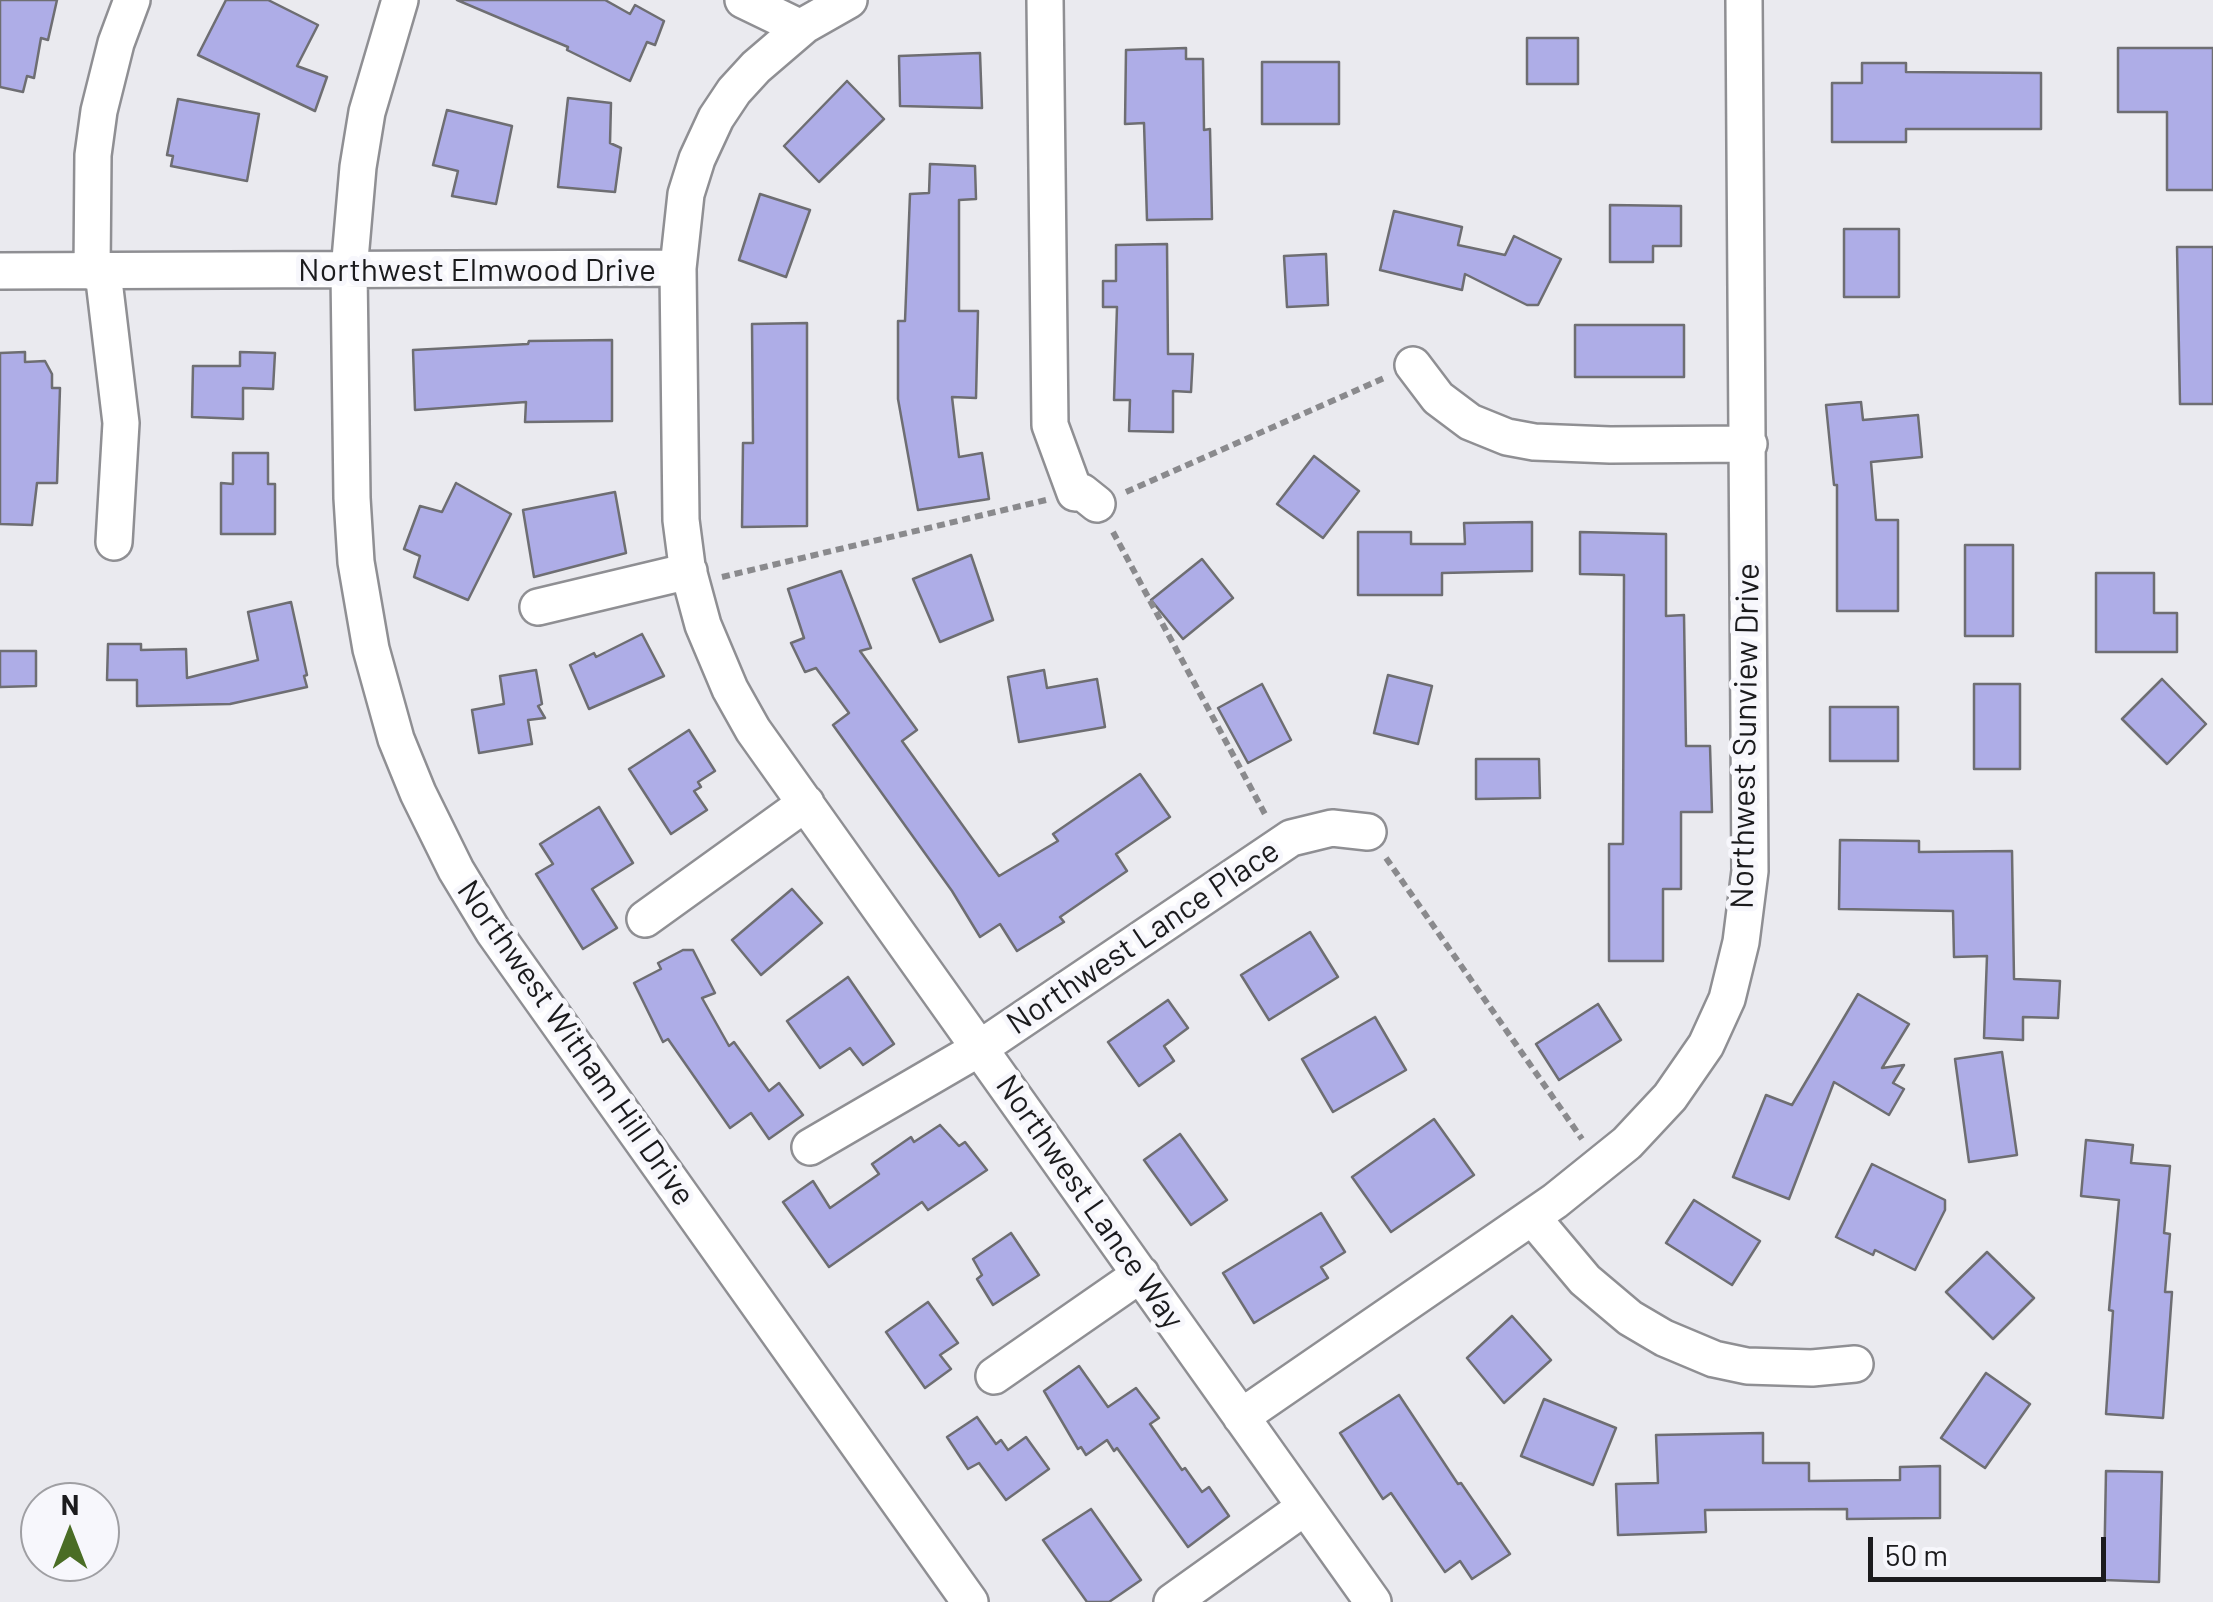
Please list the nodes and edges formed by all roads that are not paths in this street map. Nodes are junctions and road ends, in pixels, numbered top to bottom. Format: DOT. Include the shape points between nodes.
graph roads {
  1 [pos="132,0"];
  2 [pos="400,0"];
  3 [pos="743,0"];
  4 [pos="849,0"];
  5 [pos="1045,0"];
  6 [pos="1744,0"];
  7 [pos="801,28"];
  8 [pos="678,268"];
  9 [pos="349,270"];
  10 [pos="0,271"];
  11 [pos="98,272"];
  12 [pos="1412,365"];
  13 [pos="1749,444"];
  14 [pos="1086,498"];
  15 [pos="114,542"];
  16 [pos="690,577"];
  17 [pos="538,607"];
  18 [pos="806,803"];
  19 [pos="1368,832"];
  20 [pos="645,919"];
  21 [pos="980,1048"];
  22 [pos="810,1147"];
  23 [pos="1532,1216"];
  24 [pos="1141,1274"];
  25 [pos="1855,1364"];
  26 [pos="994,1376"];
  27 [pos="1241,1417"];
  28 [pos="1305,1507"];
  29 [pos="970,1602"];
  30 [pos="1172,1602"];
  31 [pos="1373,1602"];
  1 -- 11 [label="street" via="116,43 93,155"];
  2 -- 9 [label="street, Northwest Witham Hill Drive" via="368,112"];
  3 -- 7 [label="street"];
  4 -- 7 [label="street, Northwest Elmwood Drive"];
  5 -- 14 [label="street" via="1050,425"];
  6 -- 13 [label="street, Northwest Sunview Drive"];
  7 -- 8 [label="street, Northwest Elmwood Drive" via="756,66 716,118 686,194"];
  8 -- 9 [label="street, Northwest Elmwood Drive"];
  8 -- 16 [label="street, Northwest Lance Way" via="681,520"];
  9 -- 11 [label="street, Northwest Elmwood Drive"];
  9 -- 29 [label="street, Northwest Witham Hill Drive" via="356,562 371,649 418,794 494,931"];
  10 -- 11 [label="street, Northwest Elmwood Drive"];
  11 -- 15 [label="street" via="120,423"];
  12 -- 13 [label="street" via="1438,398 1470,422 1507,437 1610,445"];
  13 -- 23 [label="street, Northwest Sunview Drive" via="1750,870 1728,999 1706,1046 1670,1097 1628,1142"];
  16 -- 17 [label="street"];
  16 -- 18 [label="street, Northwest Lance Way" via="730,689"];
  18 -- 20 [label="street"];
  18 -- 21 [label="street, Northwest Lance Way"];
  19 -- 21 [label="street, Northwest Lance Place" via="1321,829 1291,838"];
  21 -- 22 [label="street, Northwest Lance Place"];
  21 -- 24 [label="street, Northwest Lance Way"];
  23 -- 25 [label="street" via="1585,1280 1664,1338 1747,1366"];
  23 -- 27 [label="street, Northwest Sunview Drive"];
  24 -- 26 [label="street"];
  24 -- 27 [label="street, Northwest Lance Way"];
  27 -- 28 [label="street, Northwest Lance Way"];
  28 -- 30 [label="street"];
  28 -- 31 [label="street, Northwest Lance Way"];
}
